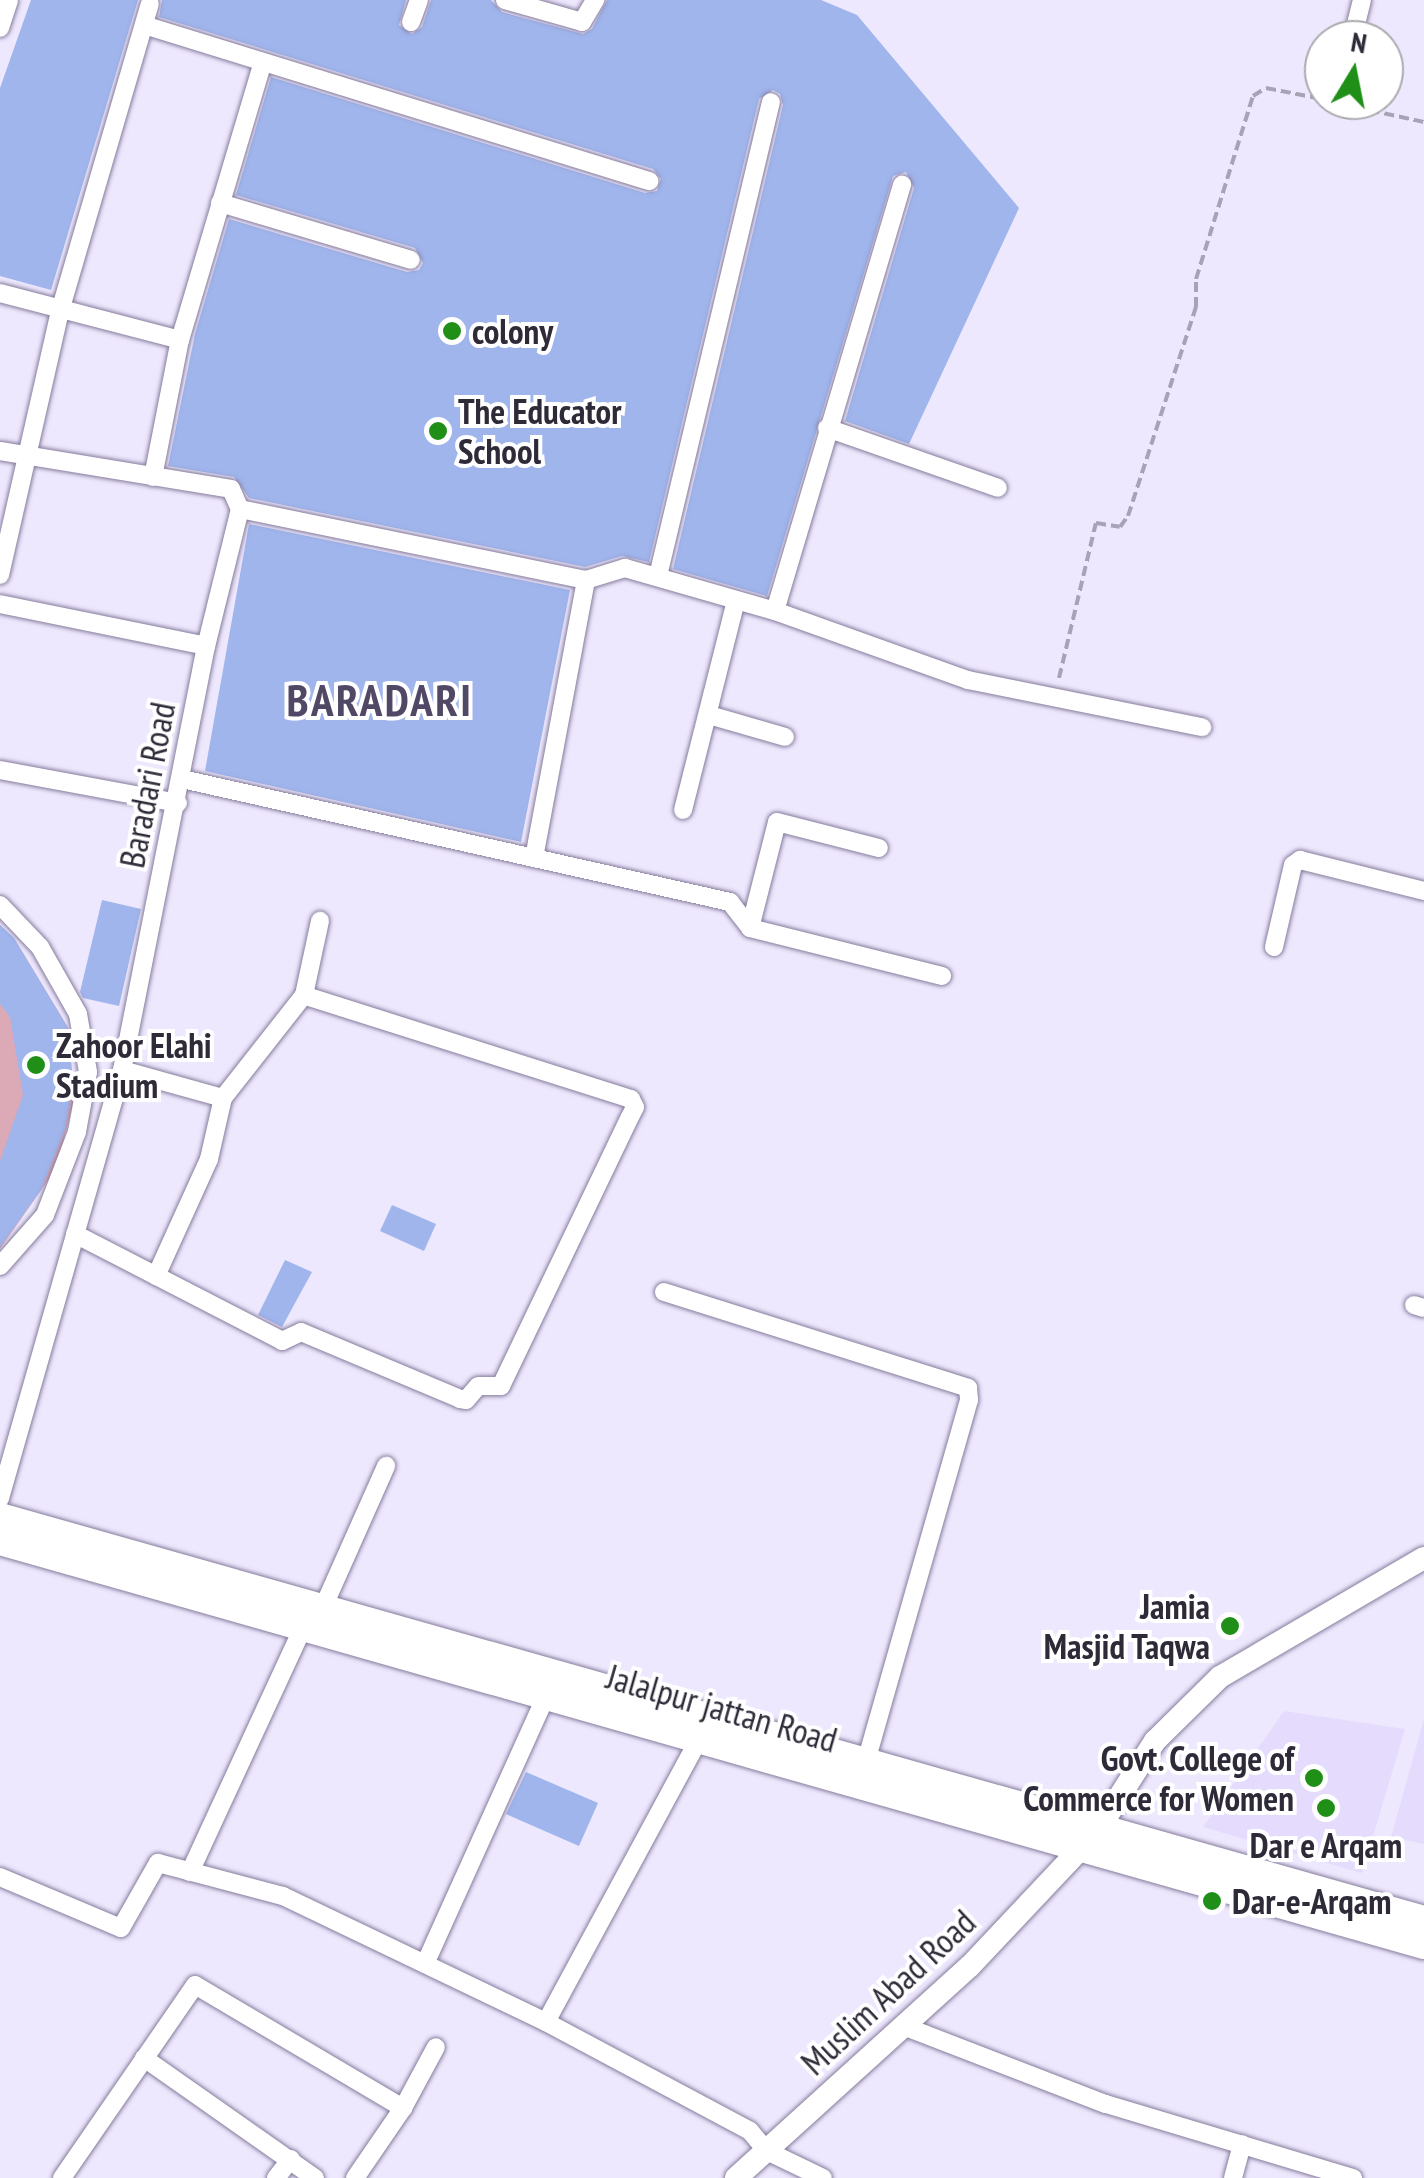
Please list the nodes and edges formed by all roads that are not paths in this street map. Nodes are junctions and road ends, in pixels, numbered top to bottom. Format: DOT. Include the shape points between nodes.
graph roads {
  1 [pos="8,0"];
  2 [pos="419,0"];
  3 [pos="505,0"];
  4 [pos="595,0"];
  5 [pos="150,4"];
  6 [pos="411,22"];
  7 [pos="144,25"];
  8 [pos="0,28"];
  9 [pos="263,62"];
  10 [pos="771,102"];
  11 [pos="649,181"];
  12 [pos="902,184"];
  13 [pos="220,203"];
  14 [pos="411,260"];
  15 [pos="0,293"];
  16 [pos="60,311"];
  17 [pos="180,340"];
  18 [pos="827,428"];
  19 [pos="0,452"];
  20 [pos="26,458"];
  21 [pos="154,476"];
  22 [pos="998,488"];
  23 [pos="240,508"];
  24 [pos="0,576"];
  25 [pos="658,576"];
  26 [pos="586,580"];
  27 [pos="736,601"];
  28 [pos="0,604"];
  29 [pos="775,611"];
  30 [pos="206,646"];
  31 [pos="709,715"];
  32 [pos="1202,727"];
  33 [pos="786,736"];
  34 [pos="0,770"];
  35 [pos="182,779"];
  36 [pos="178,804"];
  37 [pos="683,810"];
  38 [pos="879,848"];
  39 [pos="534,858"];
  40 [pos="1424,890"];
  41 [pos="0,905"];
  42 [pos="320,921"];
  43 [pos="750,928"];
  44 [pos="1274,947"];
  45 [pos="942,976"];
  46 [pos="304,995"];
  47 [pos="122,1070"];
  48 [pos="223,1098"];
  49 [pos="75,1234"];
  50 [pos="0,1266"];
  51 [pos="156,1276"];
  52 [pos="664,1292"];
  53 [pos="386,1466"];
  54 [pos="0,1499"];
  55 [pos="0,1517"];
  56 [pos="0,1541"];
  57 [pos="1424,1558"];
  58 [pos="312,1619"];
  59 [pos="438,1655"];
  60 [pos="546,1696"];
  61 [pos="698,1741"];
  62 [pos="865,1764"];
  63 [pos="1089,1840"];
  64 [pos="190,1872"];
  65 [pos="0,1878"];
  66 [pos="1424,1920"];
  67 [pos="1424,1945"];
  68 [pos="425,1964"];
  69 [pos="546,2022"];
  70 [pos="906,2027"];
  71 [pos="436,2047"];
  72 [pos="144,2058"];
  73 [pos="403,2108"];
  74 [pos="1242,2144"];
  75 [pos="767,2150"];
  76 [pos="291,2159"];
  77 [pos="62,2178"];
  78 [pos="276,2178"];
  79 [pos="315,2178"];
  80 [pos="355,2178"];
  81 [pos="736,2178"];
  82 [pos="823,2178"];
  83 [pos="1233,2178"];
  84 [pos="1354,2178"];
  1 -- 8 [label="street"];
  2 -- 6 [label="street"];
  3 -- 4 [label="street" via="582,22"];
  5 -- 7 [label="street"];
  7 -- 9 [label="street"];
  7 -- 16 [label="street"];
  9 -- 11 [label="street"];
  9 -- 13 [label="street"];
  10 -- 25 [label="street"];
  12 -- 18 [label="street"];
  13 -- 14 [label="street"];
  13 -- 17 [label="street"];
  15 -- 16 [label="street"];
  16 -- 17 [label="street"];
  16 -- 20 [label="street"];
  17 -- 21 [label="street"];
  18 -- 22 [label="street"];
  18 -- 29 [label="street"];
  19 -- 20 [label="street"];
  20 -- 21 [label="street"];
  20 -- 24 [label="street"];
  21 -- 23 [label="street" via="231,489"];
  23 -- 26 [label="street"];
  23 -- 30 [label="street, Baradari Road"];
  25 -- 26 [label="street" via="625,568"];
  25 -- 27 [label="street"];
  26 -- 39 [label="street"];
  27 -- 29 [label="street"];
  27 -- 31 [label="street"];
  28 -- 30 [label="street"];
  29 -- 32 [label="street" via="968,680"];
  30 -- 35 [label="street, Baradari Road"];
  31 -- 33 [label="street"];
  31 -- 37 [label="street"];
  34 -- 36 [label="street"];
  35 -- 36 [label="street, Baradari Road"];
  35 -- 39 [label="street"];
  36 -- 47 [label="street, Baradari Road"];
  38 -- 43 [label="street" via="777,822"];
  39 -- 43 [label="street" via="730,902"];
  40 -- 44 [label="street" via="1300,860"];
  41 -- 50 [label="street" via="40,947 78,1014 88,1072 77,1132 45,1215"];
  42 -- 46 [label="street"];
  43 -- 45 [label="street"];
  46 -- 48 [label="street"];
  46 -- 51 [label="street" via="631,1099 630,1117 500,1386 478,1386 460,1399 301,1332 282,1341"];
  47 -- 48 [label="street"];
  47 -- 49 [label="street, Baradari Road"];
  48 -- 51 [label="street" via="209,1159"];
  49 -- 51 [label="street"];
  49 -- 54 [label="street, Baradari Road"];
  52 -- 62 [label="street" via="968,1388"];
  53 -- 58 [label="street"];
  55 -- 58 [label="main road, Jalalpur jattan Road"];
  56 -- 58 [label="main road, Jalalpur jattan Road"];
  57 -- 63 [label="street, Muslim Abad Road" via="1220,1677 1155,1741"];
  58 -- 59 [label="main road, Jalalpur jattan Road"];
  58 -- 64 [label="street"];
  59 -- 60 [label="main road, Jalalpur jattan Road"];
  59 -- 62 [label="main road, Jalalpur jattan Road"];
  60 -- 61 [label="main road, Jalalpur jattan Road"];
  60 -- 68 [label="street"];
  61 -- 63 [label="main road, Jalalpur jattan Road"];
  61 -- 69 [label="street"];
  62 -- 63 [label="main road, Jalalpur jattan Road"];
  63 -- 66 [label="main road, Jalalpur jattan Road"];
  63 -- 67 [label="main road, Jalalpur jattan Road"];
  63 -- 70 [label="street, Muslim Abad Road"];
  64 -- 65 [label="street" via="158,1863 121,1928"];
  64 -- 68 [label="street" via="283,1896"];
  68 -- 69 [label="street"];
  69 -- 75 [label="street" via="750,2131"];
  70 -- 74 [label="street" via="1070,2092"];
  70 -- 75 [label="street, Muslim Abad Road"];
  71 -- 73 [label="street"];
  72 -- 73 [label="street" via="194,1985"];
  72 -- 76 [label="street"];
  72 -- 77 [label="street"];
  73 -- 80 [label="street"];
  74 -- 83 [label="street"];
  74 -- 84 [label="street"];
  75 -- 81 [label="street, Muslim Abad Road"];
  75 -- 82 [label="street"];
  76 -- 78 [label="street"];
  76 -- 79 [label="street"];
}
